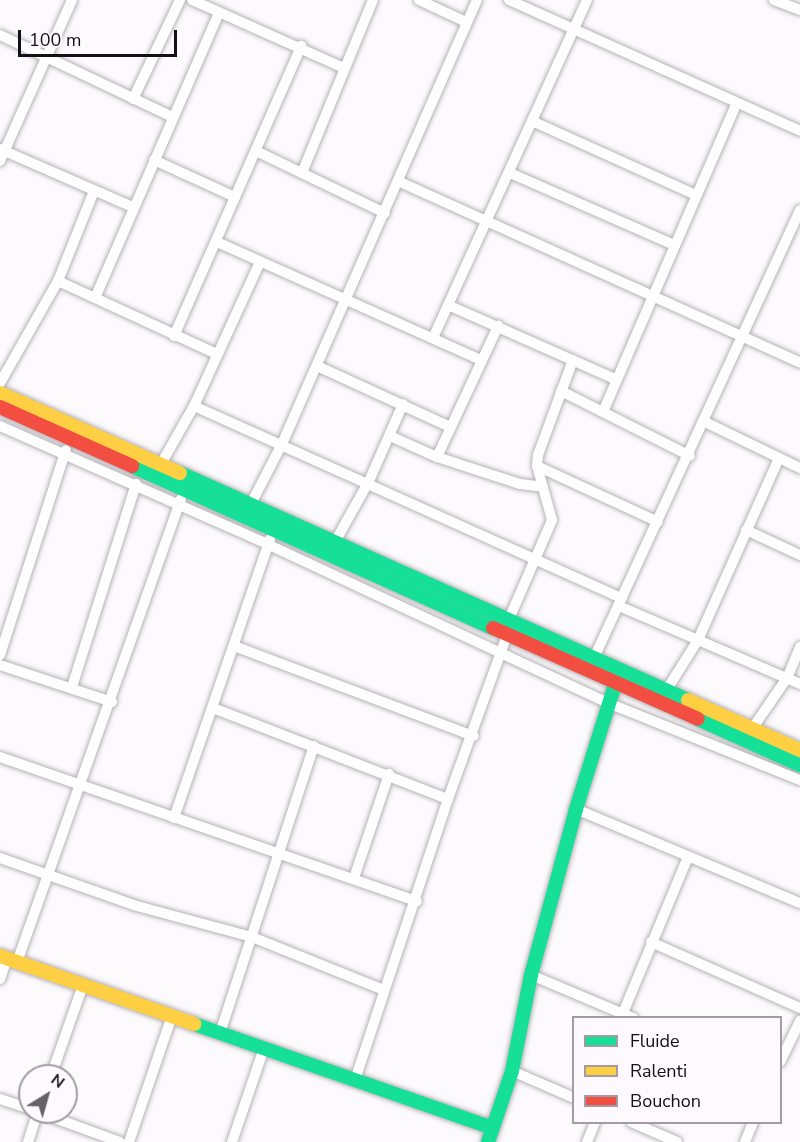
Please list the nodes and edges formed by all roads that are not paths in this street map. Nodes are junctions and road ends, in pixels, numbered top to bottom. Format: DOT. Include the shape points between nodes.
graph roads {
  1 [pos="72,0"];
  2 [pos="180,0"];
  3 [pos="192,0"];
  4 [pos="373,0"];
  5 [pos="419,0"];
  6 [pos="477,0"];
  7 [pos="509,0"];
  8 [pos="587,0"];
  9 [pos="777,1"];
  10 [pos="800,10"];
  11 [pos="219,12"];
  12 [pos="466,22"];
  13 [pos="572,30"];
  14 [pos="0,35"];
  15 [pos="302,46"];
  16 [pos="46,57"];
  17 [pos="344,68"];
  18 [pos="133,99"];
  19 [pos="736,105"];
  20 [pos="173,117"];
  21 [pos="532,121"];
  22 [pos="800,131"];
  23 [pos="256,151"];
  24 [pos="2,154"];
  25 [pos="154,160"];
  26 [pos="302,172"];
  27 [pos="510,172"];
  28 [pos="400,182"];
  29 [pos="94,191"];
  30 [pos="694,194"];
  31 [pos="235,197"];
  32 [pos="133,207"];
  33 [pos="800,210"];
  34 [pos="385,213"];
  35 [pos="488,224"];
  36 [pos="217,242"];
  37 [pos="674,245"];
  38 [pos="260,262"];
  39 [pos="58,281"];
  40 [pos="654,297"];
  41 [pos="95,298"];
  42 [pos="347,300"];
  43 [pos="448,305"];
  44 [pos="498,326"];
  45 [pos="174,336"];
  46 [pos="433,338"];
  47 [pos="744,339"];
  48 [pos="217,354"];
  49 [pos="481,360"];
  50 [pos="573,360"];
  51 [pos="800,363"];
  52 [pos="317,366"];
  53 [pos="615,379"];
  54 [pos="0,383"];
  55 [pos="561,391"];
  56 [pos="0,393"];
  57 [pos="403,404"];
  58 [pos="194,406"];
  59 [pos="0,407"];
  60 [pos="603,412"];
  61 [pos="705,422"];
  62 [pos="0,426"];
  63 [pos="450,427"];
  64 [pos="390,436"];
  65 [pos="70,439"];
  66 [pos="282,444"];
  67 [pos="64,455"];
  68 [pos="690,456"];
  69 [pos="437,458"];
  70 [pos="779,458"];
  71 [pos="161,464"];
  72 [pos="537,466"];
  73 [pos="800,468"];
  74 [pos="369,481"];
  75 [pos="136,484"];
  76 [pos="543,487"];
  77 [pos="185,490"];
  78 [pos="179,504"];
  79 [pos="251,504"];
  80 [pos="658,522"];
  81 [pos="273,530"];
  82 [pos="746,530"];
  83 [pos="335,542"];
  84 [pos="267,544"];
  85 [pos="800,555"];
  86 [pos="535,560"];
  87 [pos="621,602"];
  88 [pos="508,619"];
  89 [pos="507,635"];
  90 [pos="698,640"];
  91 [pos="234,646"];
  92 [pos="800,647"];
  93 [pos="499,654"];
  94 [pos="0,655"];
  95 [pos="594,658"];
  96 [pos="0,665"];
  97 [pos="620,670"];
  98 [pos="787,678"];
  99 [pos="615,684"];
  100 [pos="800,684"];
  101 [pos="72,687"];
  102 [pos="666,691"];
  103 [pos="112,702"];
  104 [pos="608,703"];
  105 [pos="213,708"];
  106 [pos="752,729"];
  107 [pos="474,736"];
  108 [pos="314,746"];
  109 [pos="800,750"];
  110 [pos="0,756"];
  111 [pos="800,765"];
  112 [pos="389,774"];
  113 [pos="800,780"];
  114 [pos="80,785"];
  115 [pos="448,799"];
  116 [pos="576,809"];
  117 [pos="174,818"];
  118 [pos="279,854"];
  119 [pos="688,857"];
  120 [pos="0,858"];
  121 [pos="48,873"];
  122 [pos="354,878"];
  123 [pos="417,901"];
  124 [pos="800,903"];
  125 [pos="252,937"];
  126 [pos="651,942"];
  127 [pos="8,959"];
  128 [pos="531,975"];
  129 [pos="0,979"];
  130 [pos="83,985"];
  131 [pos="384,990"];
  132 [pos="800,1008"];
  133 [pos="628,1015"];
  134 [pos="172,1016"];
  135 [pos="800,1021"];
  136 [pos="220,1033"];
  137 [pos="264,1048"];
  138 [pos="782,1058"];
  139 [pos="55,1064"];
  140 [pos="512,1071"];
  141 [pos="356,1080"];
  142 [pos="572,1098"];
  143 [pos="0,1099"];
  144 [pos="18,1105"];
  145 [pos="34,1124"];
  146 [pos="71,1124"];
  147 [pos="594,1124"];
  148 [pos="636,1124"];
  149 [pos="752,1124"];
  150 [pos="492,1128"];
  151 [pos="28,1142"];
  152 [pos="120,1142"];
  153 [pos="129,1142"];
  154 [pos="232,1142"];
  155 [pos="488,1142"];
  156 [pos="586,1142"];
  157 [pos="677,1142"];
  158 [pos="745,1142"];
  1 -- 16 [label="street"];
  2 -- 18 [label="street"];
  3 -- 11 [label="street"];
  4 -- 17 [label="street"];
  5 -- 12 [label="street"];
  6 -- 12 [label="street"];
  7 -- 13 [label="street"];
  8 -- 13 [label="street"];
  9 -- 10 [label="street"];
  11 -- 15 [label="street"];
  11 -- 20 [label="street"];
  12 -- 28 [label="street"];
  13 -- 19 [label="street"];
  13 -- 21 [label="street"];
  14 -- 16 [label="street"];
  15 -- 17 [label="street"];
  15 -- 23 [label="street"];
  16 -- 18 [label="street"];
  16 -- 24 [label="street"];
  17 -- 26 [label="street"];
  18 -- 20 [label="street"];
  19 -- 22 [label="street"];
  19 -- 30 [label="street"];
  20 -- 25 [label="street"];
  21 -- 27 [label="street"];
  21 -- 30 [label="street"];
  23 -- 26 [label="street"];
  23 -- 31 [label="street"];
  24 -- 29 [label="street"];
  25 -- 31 [label="street"];
  25 -- 32 [label="street"];
  26 -- 34 [label="street"];
  27 -- 35 [label="street"];
  27 -- 37 [label="street"];
  28 -- 34 [label="street"];
  28 -- 35 [label="street"];
  29 -- 32 [label="street"];
  29 -- 39 [label="street"];
  30 -- 37 [label="street"];
  31 -- 36 [label="street"];
  32 -- 41 [label="street"];
  33 -- 47 [label="street"];
  34 -- 42 [label="street"];
  35 -- 40 [label="street"];
  35 -- 43 [label="street"];
  36 -- 38 [label="street"];
  36 -- 45 [label="street"];
  37 -- 40 [label="street"];
  38 -- 42 [label="street"];
  38 -- 48 [label="street"];
  39 -- 41 [label="street"];
  39 -- 54 [label="street"];
  40 -- 47 [label="street"];
  40 -- 53 [label="street"];
  41 -- 45 [label="street"];
  42 -- 46 [label="street"];
  42 -- 52 [label="street"];
  43 -- 44 [label="street"];
  43 -- 46 [label="street"];
  44 -- 49 [label="street"];
  44 -- 50 [label="street"];
  45 -- 48 [label="street"];
  46 -- 49 [label="street"];
  47 -- 51 [label="street"];
  47 -- 61 [label="street"];
  48 -- 58 [label="street"];
  49 -- 63 [label="street"];
  50 -- 53 [label="street"];
  50 -- 55 [label="street"];
  52 -- 57 [label="street"];
  52 -- 66 [label="street"];
  53 -- 60 [label="street"];
  55 -- 60 [label="street"];
  55 -- 72 [label="street"];
  56 -- 71 [label="main road"];
  57 -- 63 [label="street"];
  57 -- 64 [label="street"];
  58 -- 66 [label="street"];
  58 -- 71 [label="street"];
  59 -- 65 [label="main road"];
  60 -- 68 [label="street"];
  61 -- 68 [label="street"];
  61 -- 70 [label="street"];
  62 -- 67 [label="street"];
  63 -- 69 [label="street"];
  64 -- 69 [label="street"];
  64 -- 74 [label="street"];
  65 -- 67 [label="street"];
  65 -- 77 [label="main road"];
  66 -- 74 [label="street"];
  66 -- 79 [label="street"];
  67 -- 75 [label="street"];
  67 -- 94 [label="street"];
  68 -- 80 [label="street"];
  69 -- 76 [label="street" via="520,484"];
  70 -- 73 [label="street"];
  70 -- 82 [label="street"];
  71 -- 79 [label="main road"];
  72 -- 76 [label="street"];
  72 -- 80 [label="street"];
  74 -- 83 [label="street"];
  74 -- 86 [label="street"];
  75 -- 78 [label="street"];
  75 -- 101 [label="street"];
  76 -- 86 [label="street" via="552,520"];
  77 -- 78 [label="street"];
  77 -- 81 [label="main road"];
  78 -- 84 [label="street"];
  78 -- 103 [label="street"];
  79 -- 83 [label="main road"];
  80 -- 87 [label="street"];
  81 -- 84 [label="street"];
  81 -- 89 [label="main road"];
  82 -- 85 [label="street"];
  82 -- 90 [label="street"];
  83 -- 88 [label="main road"];
  84 -- 91 [label="street"];
  84 -- 93 [label="street"];
  86 -- 87 [label="street"];
  86 -- 88 [label="street"];
  87 -- 90 [label="street"];
  87 -- 95 [label="street"];
  88 -- 95 [label="main road"];
  89 -- 93 [label="street"];
  89 -- 99 [label="main road"];
  90 -- 98 [label="street"];
  90 -- 102 [label="street"];
  91 -- 105 [label="street"];
  91 -- 107 [label="street"];
  92 -- 98 [label="street"];
  93 -- 104 [label="street"];
  93 -- 107 [label="street"];
  95 -- 97 [label="main road"];
  96 -- 101 [label="street"];
  97 -- 99 [label="main road"];
  97 -- 102 [label="main road"];
  98 -- 100 [label="street"];
  98 -- 106 [label="street"];
  99 -- 104 [label="main road"];
  99 -- 111 [label="main road"];
  101 -- 103 [label="street"];
  102 -- 106 [label="main road"];
  103 -- 114 [label="street"];
  104 -- 113 [label="street"];
  104 -- 116 [label="main road"];
  105 -- 108 [label="street"];
  105 -- 117 [label="street"];
  106 -- 109 [label="main road"];
  107 -- 115 [label="street"];
  108 -- 112 [label="street"];
  108 -- 118 [label="street"];
  110 -- 114 [label="street"];
  112 -- 115 [label="street"];
  112 -- 122 [label="street"];
  114 -- 117 [label="street"];
  114 -- 121 [label="street"];
  115 -- 123 [label="street"];
  116 -- 119 [label="street"];
  116 -- 128 [label="main road"];
  117 -- 118 [label="street"];
  118 -- 122 [label="street"];
  118 -- 125 [label="street"];
  119 -- 124 [label="street"];
  119 -- 126 [label="street"];
  120 -- 121 [label="street"];
  121 -- 125 [label="street" via="137,906"];
  121 -- 127 [label="street"];
  122 -- 123 [label="street"];
  123 -- 131 [label="street"];
  125 -- 131 [label="street"];
  125 -- 136 [label="street"];
  126 -- 132 [label="street"];
  126 -- 133 [label="street"];
  127 -- 129 [label="street"];
  127 -- 130 [label="main road"];
  128 -- 133 [label="street"];
  128 -- 140 [label="main road"];
  130 -- 134 [label="main road"];
  130 -- 139 [label="street"];
  131 -- 141 [label="street"];
  134 -- 136 [label="main road"];
  134 -- 153 [label="street"];
  135 -- 138 [label="street"];
  136 -- 137 [label="main road"];
  137 -- 141 [label="main road"];
  137 -- 154 [label="street"];
  140 -- 142 [label="street"];
  140 -- 150 [label="main road"];
  141 -- 150 [label="main road"];
  143 -- 144 [label="street"];
  145 -- 151 [label="street"];
  146 -- 152 [label="street"];
  147 -- 156 [label="street"];
  148 -- 157 [label="street"];
  149 -- 158 [label="street"];
  150 -- 155 [label="main road"];
}
